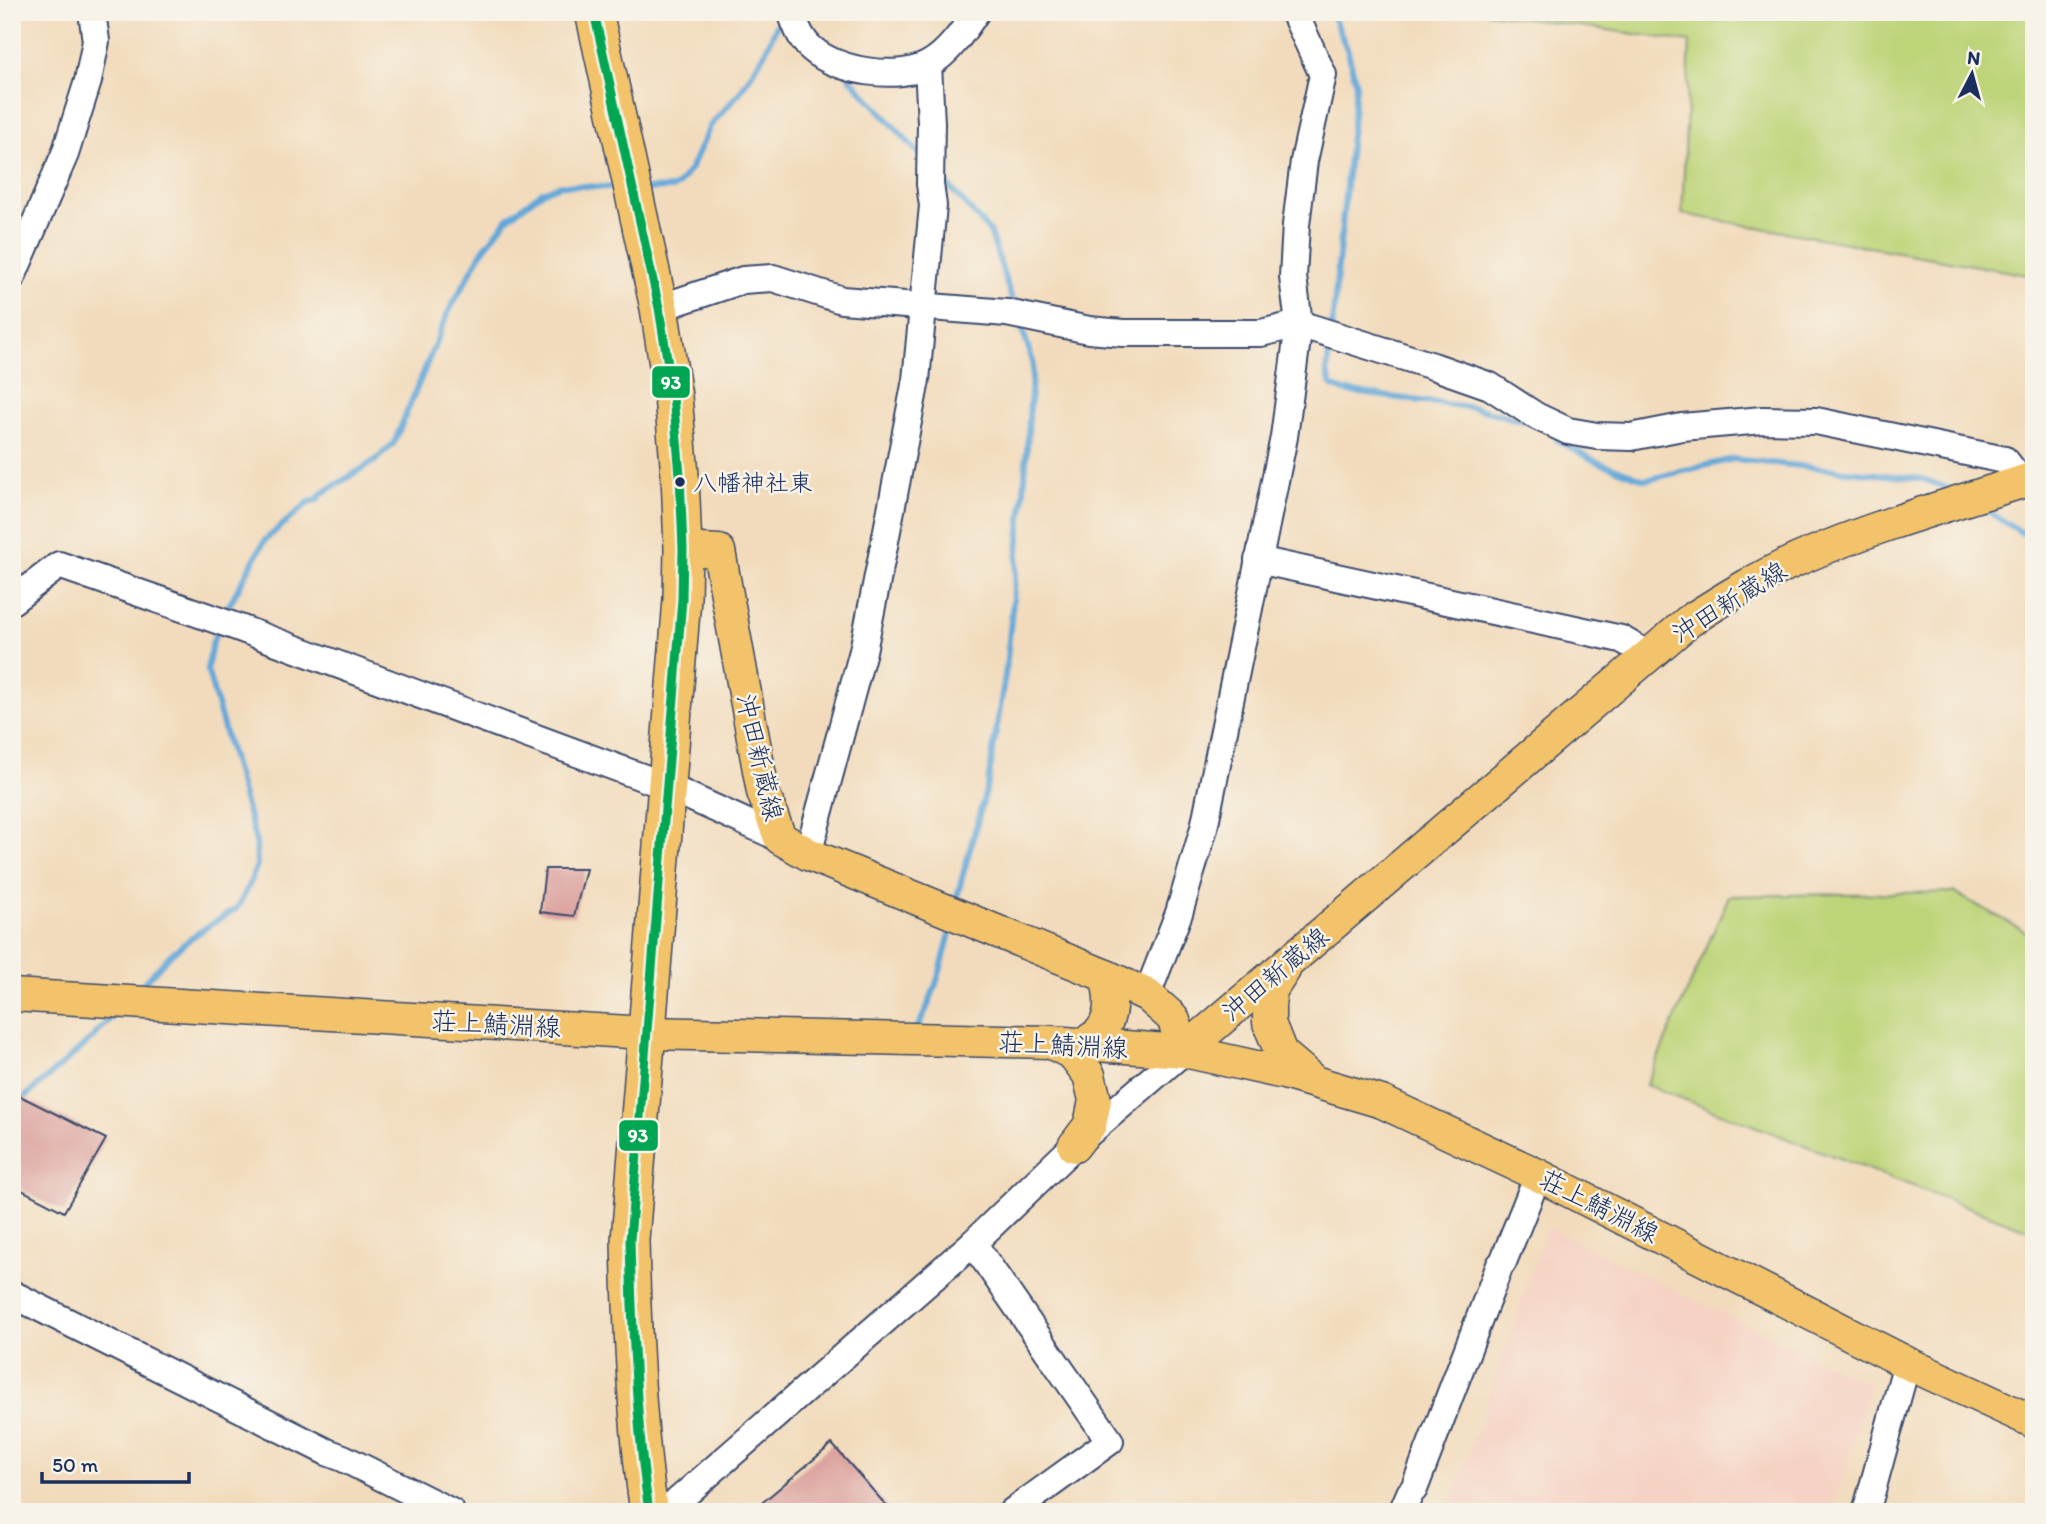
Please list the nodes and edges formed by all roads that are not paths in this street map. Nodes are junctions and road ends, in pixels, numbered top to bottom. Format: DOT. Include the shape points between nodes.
graph roads {
  1 [pos="92,12"];
  2 [pos="594,12"];
  3 [pos="791,12"];
  4 [pos="976,12"];
  5 [pos="1294,12"];
  6 [pos="928,65"];
  7 [pos="12,276"];
  8 [pos="922,307"];
  9 [pos="659,308"];
  10 [pos="1299,324"];
  11 [pos="2028,480"];
  12 [pos="683,549"];
  13 [pos="1258,560"];
  14 [pos="12,601"];
  15 [pos="1648,656"];
  16 [pos="666,786"];
  17 [pos="780,838"];
  18 [pos="808,854"];
  19 [pos="1288,962"];
  20 [pos="1106,976"];
  21 [pos="12,995"];
  22 [pos="1147,995"];
  23 [pos="646,1034"];
  24 [pos="1050,1042"];
  25 [pos="1083,1045"];
  26 [pos="1184,1051"];
  27 [pos="1315,1082"];
  28 [pos="1074,1146"];
  29 [pos="1538,1175"];
  30 [pos="974,1243"];
  31 [pos="12,1294"];
  32 [pos="1908,1363"];
  33 [pos="2034,1422"];
  34 [pos="451,1512"];
  35 [pos="649,1512"];
  36 [pos="665,1512"];
  37 [pos="1012,1512"];
  38 [pos="1402,1512"];
  39 [pos="1866,1512"];
  1 -- 7 [label="street" via="96,41 88,81 65,154"];
  2 -- 9 [label="highway"];
  3 -- 6 [label="street" via="811,49 836,64 871,73"];
  4 -- 6 [label="street"];
  5 -- 10 [label="street" via="1323,75 1296,225 1293,276"];
  6 -- 8 [label="street" via="933,206"];
  8 -- 9 [label="street" via="842,300 773,278 743,280"];
  8 -- 10 [label="street" via="1007,313 1123,333 1261,334"];
  8 -- 18 [label="street" via="916,380 863,651"];
  9 -- 12 [label="highway" via="673,396"];
  10 -- 11 [label="street" via="1490,386 1536,416 1568,430 1631,437 1682,427 1816,421 2005,460"];
  10 -- 13 [label="street" via="1284,437"];
  11 -- 15 [label="main road, 沖田新蔵線" via="1798,559 1689,621"];
  12 -- 16 [label="highway"];
  12 -- 17 [label="main road, 沖田新蔵線" via="719,551 763,792"];
  13 -- 15 [label="street" via="1621,639"];
  13 -- 22 [label="street" via="1204,828 1179,914"];
  14 -- 16 [label="street" via="59,565"];
  15 -- 19 [label="main road, 沖田新蔵線"];
  16 -- 17 [label="street"];
  16 -- 23 [label="highway"];
  17 -- 18 [label="main road, 沖田新蔵線"];
  18 -- 20 [label="main road, 沖田新蔵線"];
  19 -- 26 [label="main road, 沖田新蔵線"];
  19 -- 27 [label="main road" via="1271,990 1269,1023 1281,1053"];
  20 -- 22 [label="main road, 沖田新蔵線"];
  20 -- 25 [label="main road" via="1111,995 1106,1023"];
  21 -- 23 [label="main road, 荘上鯖淵線"];
  22 -- 26 [label="main road, 沖田新蔵線" via="1173,1018"];
  23 -- 24 [label="main road, 荘上鯖淵線"];
  23 -- 35 [label="highway" via="630,1240"];
  24 -- 25 [label="main road, 荘上鯖淵線"];
  24 -- 28 [label="main road" via="1073,1054 1089,1075 1095,1100 1090,1125"];
  25 -- 26 [label="main road, 荘上鯖淵線"];
  26 -- 27 [label="main road, 荘上鯖淵線"];
  26 -- 28 [label="street"];
  27 -- 29 [label="main road, 荘上鯖淵線" via="1382,1102"];
  28 -- 30 [label="street"];
  29 -- 32 [label="main road, 荘上鯖淵線"];
  29 -- 38 [label="street"];
  30 -- 36 [label="street"];
  30 -- 37 [label="street" via="1110,1441"];
  31 -- 34 [label="street"];
  32 -- 33 [label="main road, 荘上鯖淵線"];
  32 -- 39 [label="street"];
}
